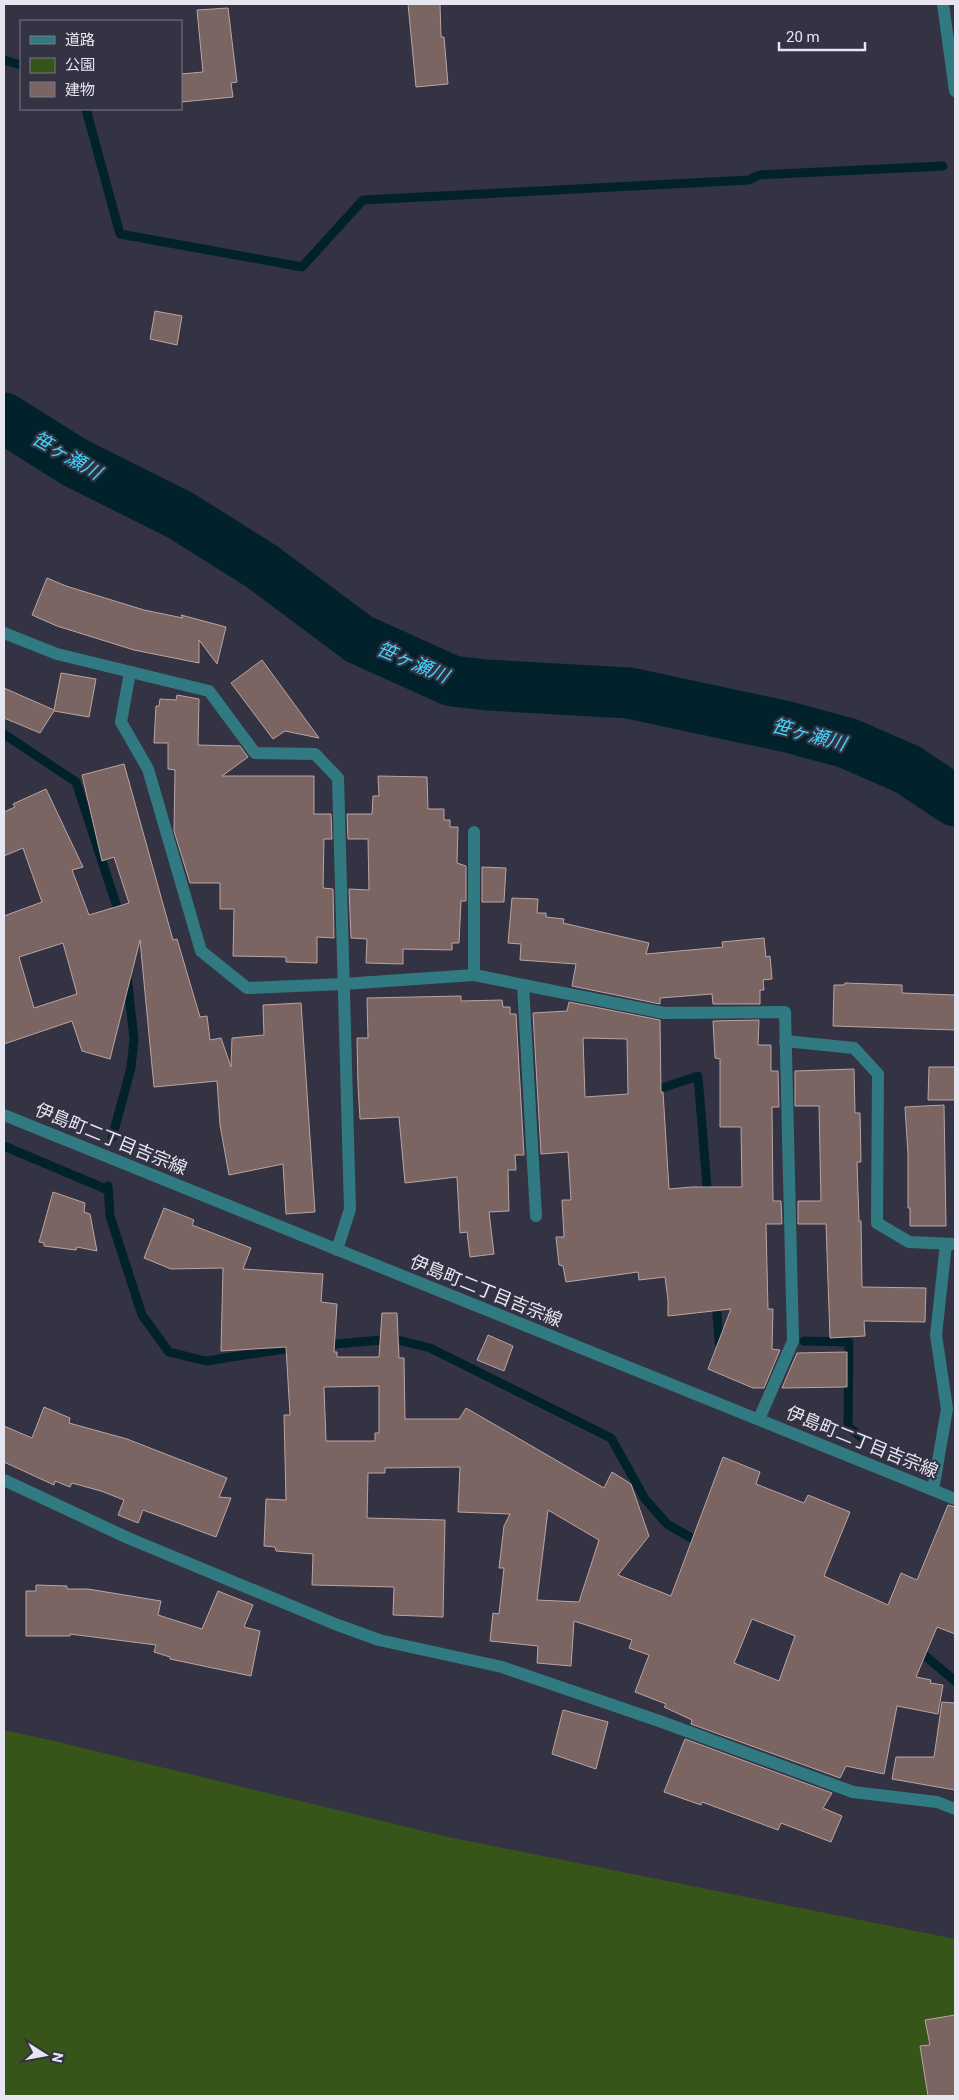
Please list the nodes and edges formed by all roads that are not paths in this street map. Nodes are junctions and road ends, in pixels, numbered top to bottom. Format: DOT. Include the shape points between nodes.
graph roads {
  1 [pos="943,4"];
  2 [pos="955,90"];
  3 [pos="4,633"];
  4 [pos="130,672"];
  5 [pos="474,832"];
  6 [pos="474,975"];
  7 [pos="344,984"];
  8 [pos="523,985"];
  9 [pos="785,1041"];
  10 [pos="4,1115"];
  11 [pos="536,1216"];
  12 [pos="951,1244"];
  13 [pos="337,1250"];
  14 [pos="758,1419"];
  15 [pos="4,1480"];
  16 [pos="933,1490"];
  17 [pos="955,1499"];
  18 [pos="955,1809"];
  1 -- 2 [label="street"];
  3 -- 4 [label="street" via="57,654"];
  4 -- 7 [label="street" via="121,722 148,769 201,951 248,988"];
  4 -- 7 [label="street" via="209,691 255,753 315,754 338,778"];
  5 -- 6 [label="street"];
  6 -- 7 [label="street"];
  6 -- 8 [label="street"];
  7 -- 13 [label="street" via="350,1209"];
  8 -- 9 [label="street" via="664,1013 785,1012"];
  8 -- 11 [label="street"];
  9 -- 12 [label="street" via="854,1048 878,1074 878,1223 909,1242"];
  9 -- 14 [label="street" via="793,1341"];
  10 -- 13 [label="street, 伊島町二丁目吉宗線"];
  12 -- 16 [label="street" via="936,1335 947,1409"];
  13 -- 14 [label="street, 伊島町二丁目吉宗線"];
  14 -- 16 [label="street, 伊島町二丁目吉宗線"];
  15 -- 18 [label="street" via="128,1538 379,1640 502,1667 853,1792 937,1802"];
  16 -- 17 [label="street, 伊島町二丁目吉宗線"];
}
